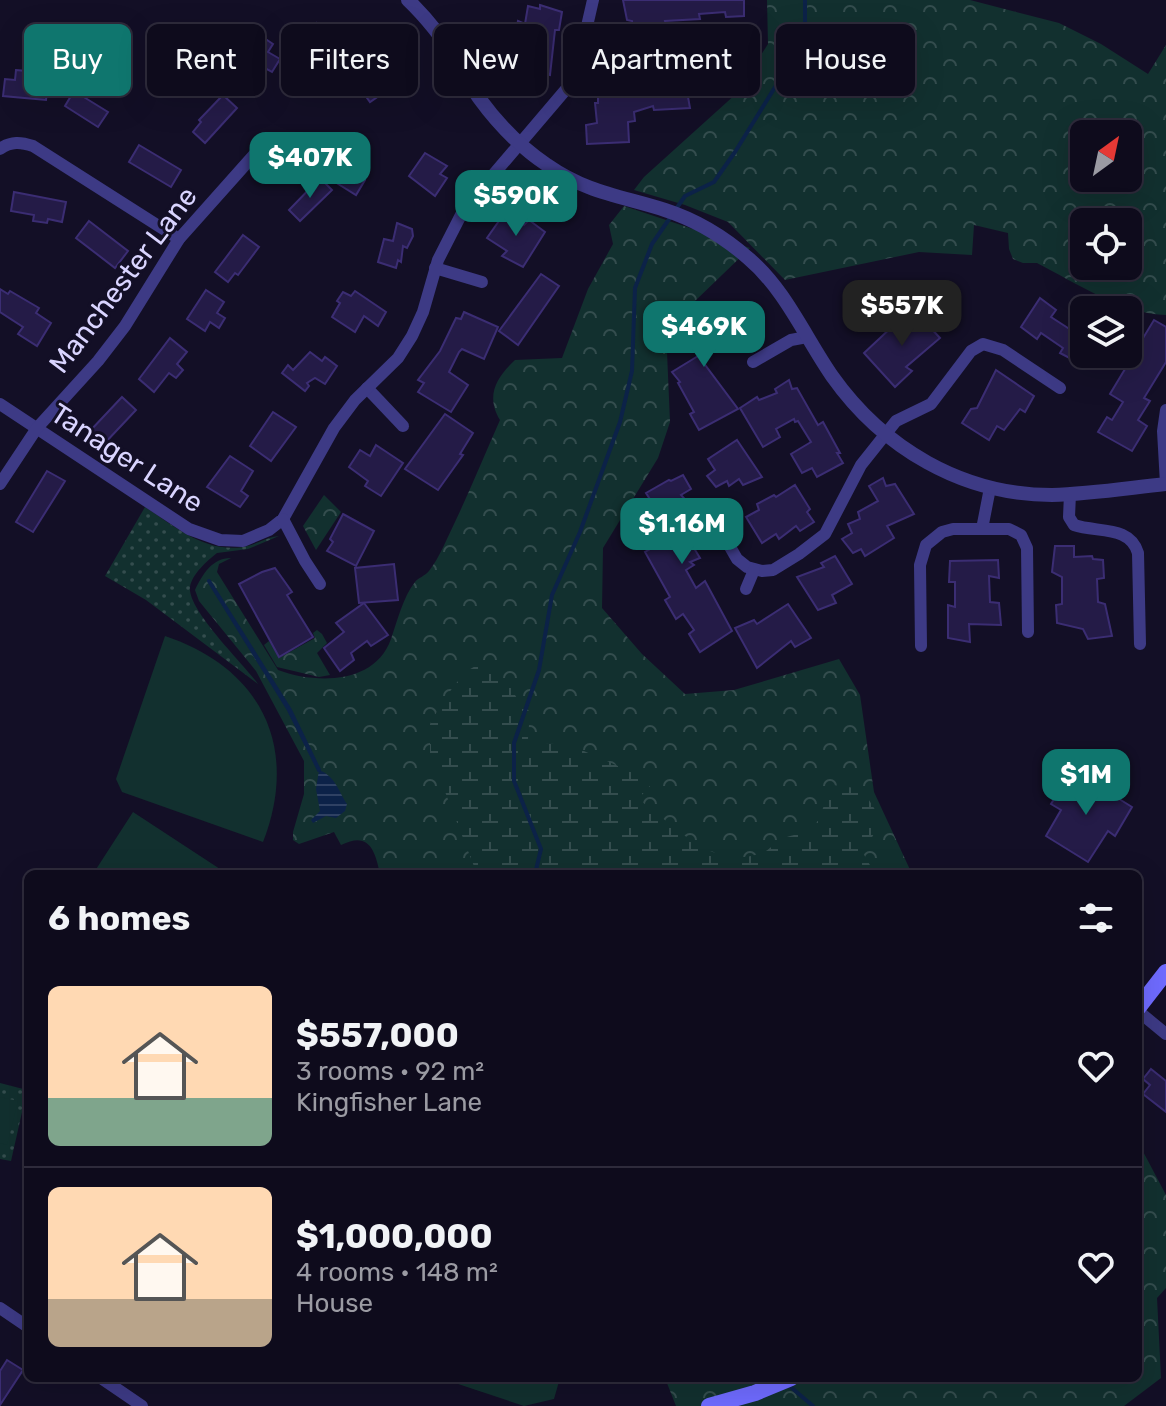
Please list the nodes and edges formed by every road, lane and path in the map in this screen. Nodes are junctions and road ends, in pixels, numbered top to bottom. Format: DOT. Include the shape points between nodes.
graph roads {
  1 [pos="395,0"];
  2 [pos="408,0"];
  3 [pos="593,0"];
  4 [pos="588,24"];
  5 [pos="434,29"];
  6 [pos="434,29"];
  7 [pos="563,93"];
  8 [pos="478,96"];
  9 [pos="519,144"];
  10 [pos="261,147"];
  11 [pos="0,149"];
  12 [pos="179,239"];
  13 [pos="435,268"];
  14 [pos="482,282"];
  15 [pos="807,337"];
  16 [pos="753,362"];
  17 [pos="367,388"];
  18 [pos="1060,388"];
  19 [pos="0,404"];
  20 [pos="1166,410"];
  21 [pos="403,426"];
  22 [pos="37,428"];
  23 [pos="885,435"];
  24 [pos="0,484"];
  25 [pos="1166,484"];
  26 [pos="990,488"];
  27 [pos="1070,494"];
  28 [pos="283,519"];
  29 [pos="714,519"];
  30 [pos="982,529"];
  31 [pos="754,570"];
  32 [pos="320,584"];
  33 [pos="746,589"];
  34 [pos="1028,632"];
  35 [pos="1140,644"];
  36 [pos="921,646"];
  37 [pos="1166,972"];
  38 [pos="1142,1005"];
  39 [pos="1142,1013"];
  40 [pos="1166,1034"];
  41 [pos="0,1308"];
  42 [pos="24,1324"];
  43 [pos="107,1382"];
  44 [pos="782,1382"];
  45 [pos="142,1406"];
  46 [pos="709,1406"];
  1 -- 5 [label="street"];
  2 -- 6 [label="street"];
  3 -- 4 [label="street"];
  7 -- 9 [label="street"];
  8 -- 9 [label="street"];
  9 -- 13 [label="street" via="464,209"];
  9 -- 15 [label="street" via="574,182 673,213 724,239 773,284"];
  10 -- 12 [label="street, Manchester Lane"];
  11 -- 12 [label="street" via="23,142 33,146"];
  12 -- 22 [label="street, Manchester Lane" via="125,326"];
  13 -- 14 [label="street"];
  13 -- 17 [label="street" via="412,336"];
  15 -- 16 [label="street"];
  15 -- 23 [label="street" via="853,403"];
  17 -- 21 [label="street"];
  17 -- 28 [label="street" via="334,428"];
  18 -- 23 [label="street" via="1003,350 983,344 971,351 931,404 896,421"];
  19 -- 22 [label="street, Tanager Lane"];
  20 -- 25 [label="street"];
  22 -- 24 [label="street, Manchester Lane"];
  22 -- 28 [label="street, Tanager Lane" via="205,536 243,541"];
  23 -- 26 [label="street" via="935,468"];
  23 -- 31 [label="street" via="861,465 825,534 773,570"];
  25 -- 27 [label="street"];
  26 -- 27 [label="street"];
  26 -- 30 [label="street"];
  27 -- 35 [label="street" via="1074,525 1128,535 1136,543"];
  28 -- 32 [label="street"];
  29 -- 31 [label="street" via="737,559"];
  30 -- 34 [label="street" via="1016,531 1025,540"];
  30 -- 36 [label="street" via="942,532 926,545 920,565"];
  31 -- 33 [label="street"];
  37 -- 38 [label="main road"];
  39 -- 40 [label="street"];
  41 -- 42 [label="street"];
  43 -- 45 [label="street"];
  44 -- 46 [label="main road"];
}
